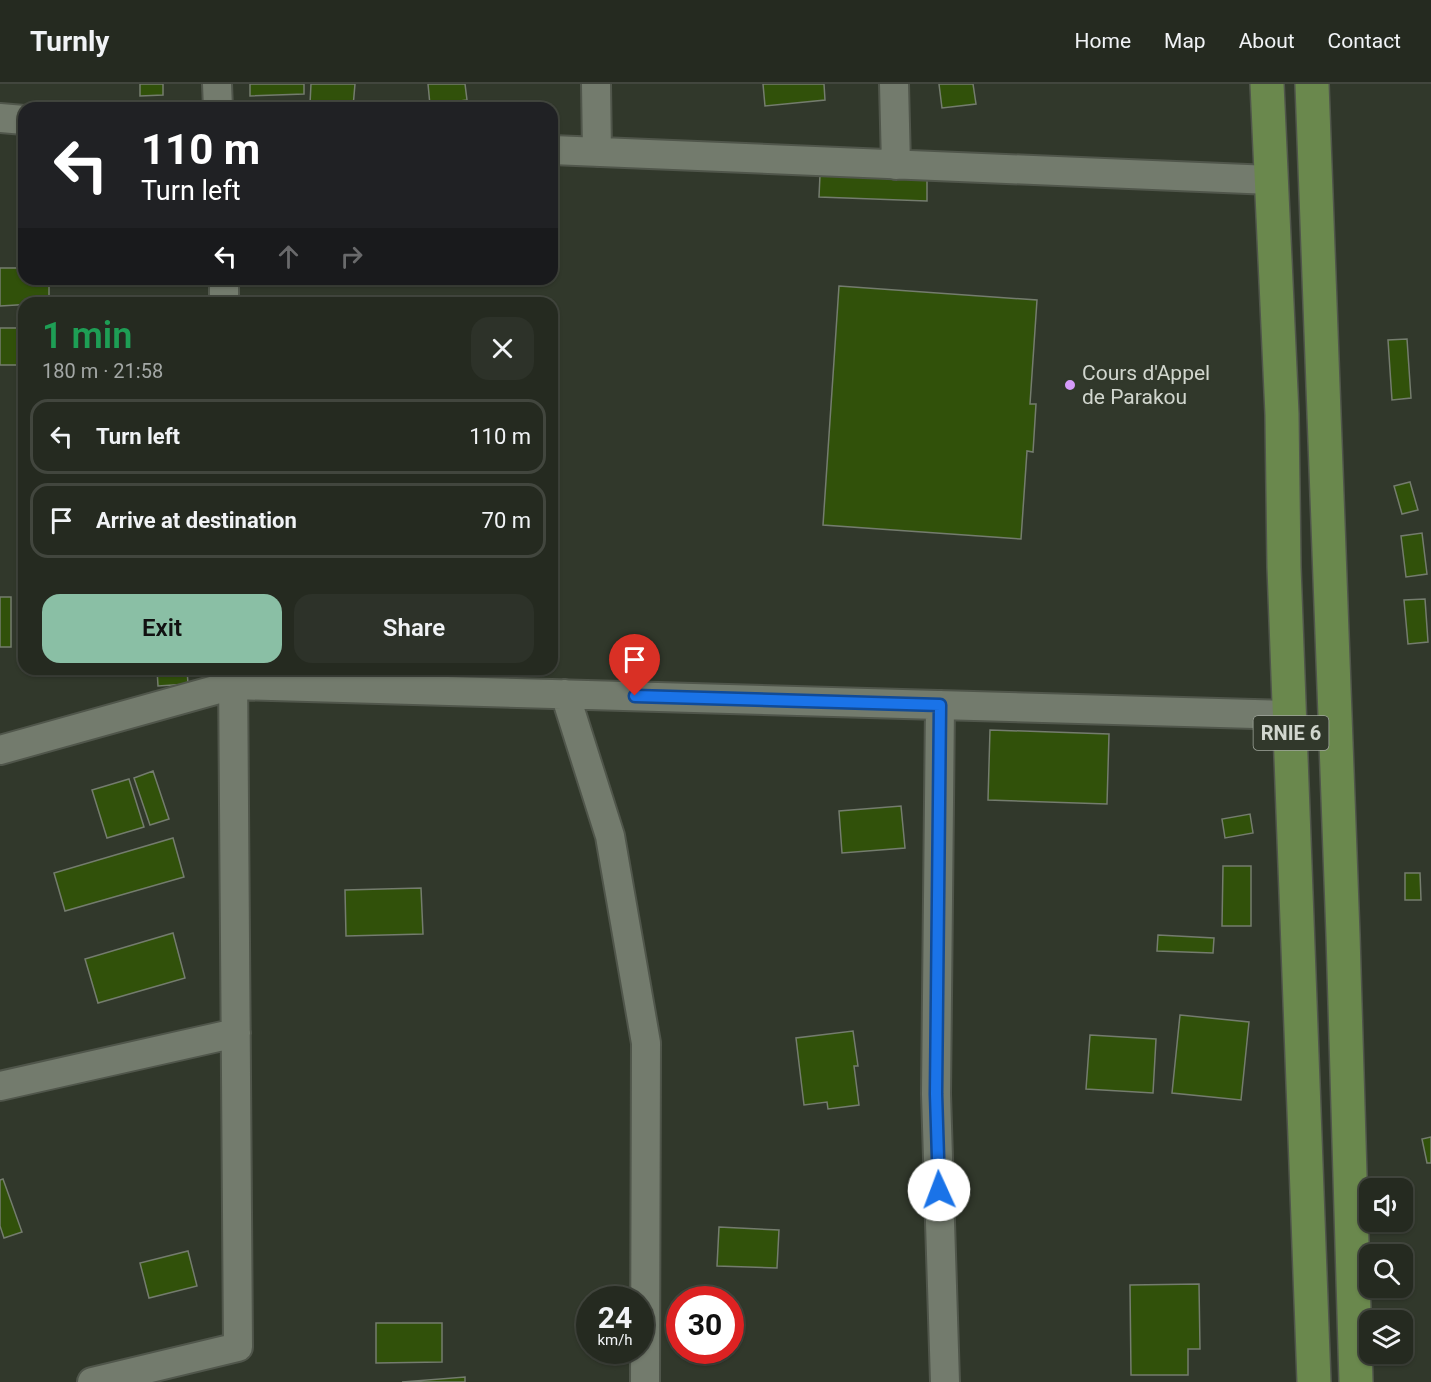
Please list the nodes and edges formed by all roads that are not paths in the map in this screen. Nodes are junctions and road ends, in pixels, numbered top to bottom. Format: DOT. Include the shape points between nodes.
graph roads {
  1 [pos="217,84"];
  2 [pos="596,84"];
  3 [pos="894,84"];
  4 [pos="1268,84"];
  5 [pos="1312,84"];
  6 [pos="218,102"];
  7 [pos="0,118"];
  8 [pos="18,120"];
  9 [pos="558,150"];
  10 [pos="597,152"];
  11 [pos="896,165"];
  12 [pos="1271,180"];
  13 [pos="1282,414"];
  14 [pos="1324,416"];
  15 [pos="233,677"];
  16 [pos="565,694"];
  17 [pos="940,705"];
  18 [pos="1290,715"];
  19 [pos="0,750"];
  20 [pos="236,1032"];
  21 [pos="0,1086"];
  22 [pos="92,1382"];
  23 [pos="645,1382"];
  24 [pos="945,1382"];
  25 [pos="1314,1382"];
  26 [pos="1356,1382"];
  1 -- 6 [label="street"];
  2 -- 10 [label="street"];
  3 -- 11 [label="street"];
  4 -- 12 [label="main road, RNIE 6"];
  5 -- 14 [label="main road, RNIE 6"];
  7 -- 8 [label="street"];
  9 -- 10 [label="street"];
  10 -- 11 [label="street"];
  11 -- 12 [label="street"];
  12 -- 13 [label="main road, RNIE 6"];
  13 -- 14 [label="main road"];
  13 -- 18 [label="main road, RNIE 6"];
  14 -- 26 [label="main road, RNIE 6"];
  15 -- 16 [label="street"];
  15 -- 19 [label="street"];
  15 -- 20 [label="street"];
  16 -- 17 [label="street"];
  16 -- 23 [label="street" via="610,836 646,1043"];
  17 -- 18 [label="street"];
  17 -- 24 [label="street" via="936,1094"];
  18 -- 25 [label="main road, RNIE 6"];
  20 -- 21 [label="street"];
  20 -- 22 [label="street" via="238,1347"];
}
